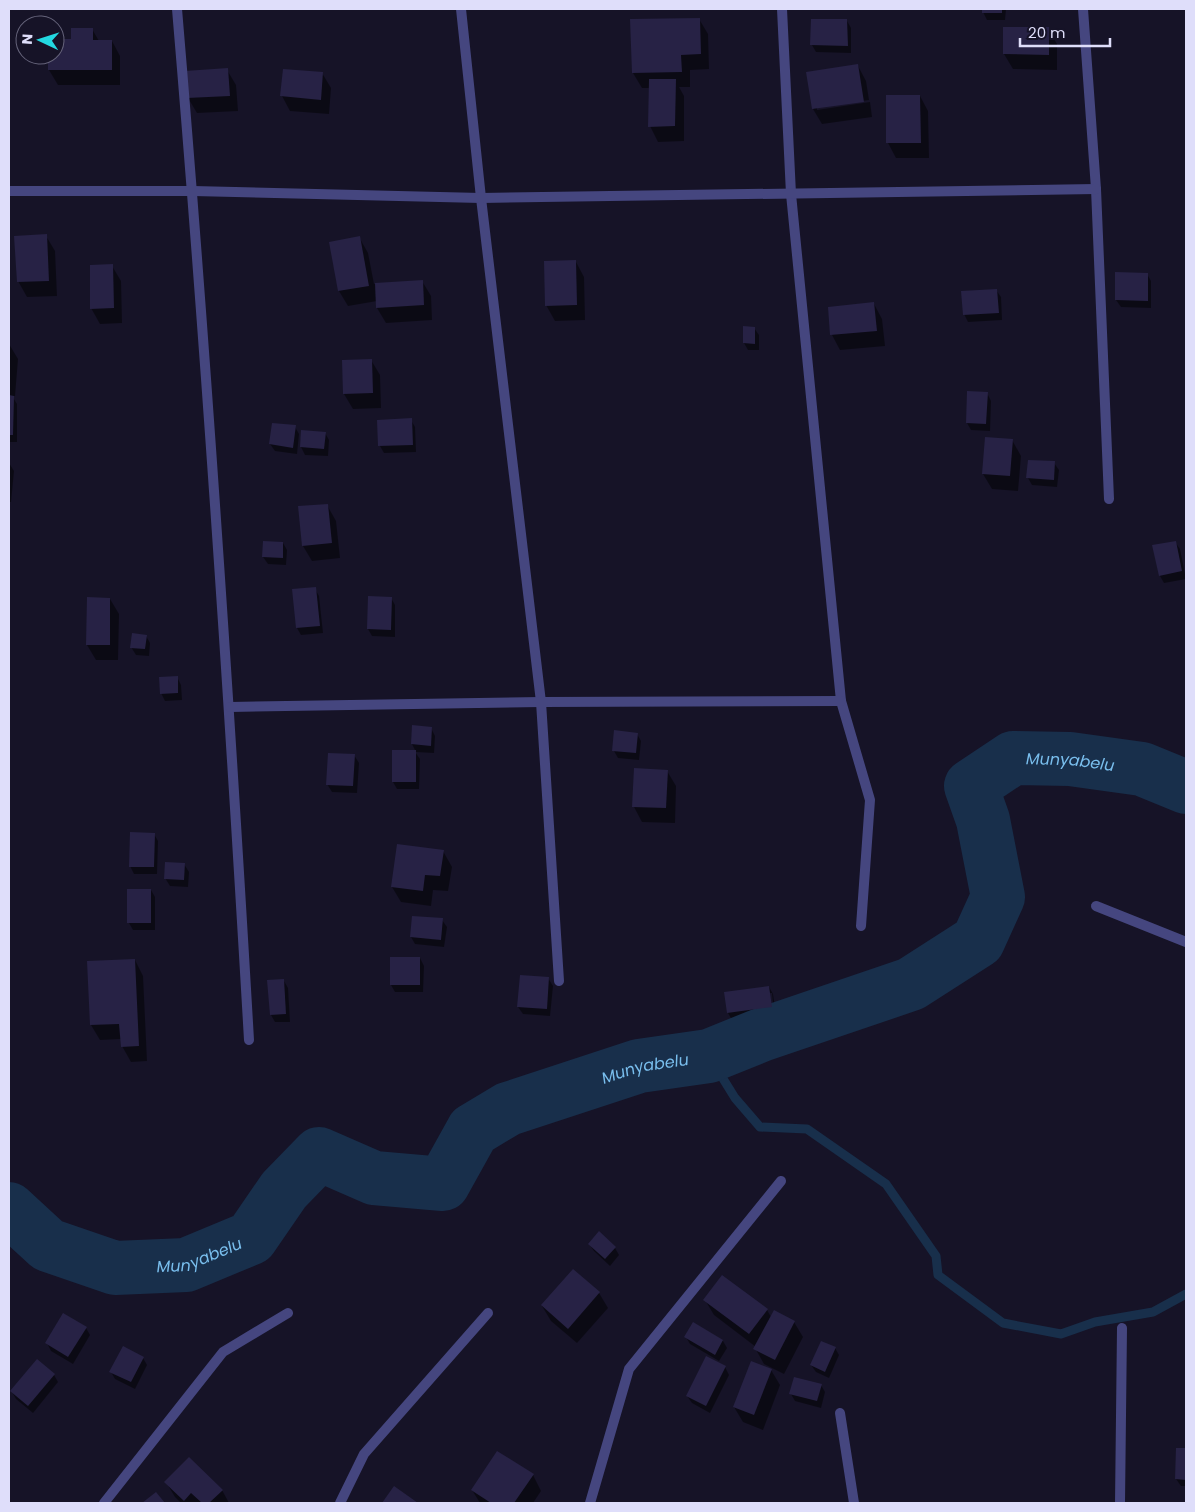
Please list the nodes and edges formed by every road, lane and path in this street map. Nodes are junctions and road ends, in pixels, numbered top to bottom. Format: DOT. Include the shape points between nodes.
graph roads {
  1 [pos="177,9"];
  2 [pos="461,9"];
  3 [pos="782,9"];
  4 [pos="1084,9"];
  5 [pos="1096,189"];
  6 [pos="9,191"];
  7 [pos="192,191"];
  8 [pos="791,194"];
  9 [pos="481,198"];
  10 [pos="1109,500"];
  11 [pos="841,701"];
  12 [pos="541,702"];
  13 [pos="230,707"];
  14 [pos="1096,906"];
  15 [pos="861,926"];
  16 [pos="1186,942"];
  17 [pos="559,981"];
  18 [pos="250,1040"];
  19 [pos="781,1181"];
  20 [pos="288,1313"];
  21 [pos="488,1313"];
  22 [pos="1122,1328"];
  23 [pos="840,1413"];
  24 [pos="104,1503"];
  25 [pos="340,1503"];
  26 [pos="590,1503"];
  27 [pos="854,1503"];
  28 [pos="1120,1503"];
  1 -- 7 [label="street"];
  2 -- 9 [label="street"];
  3 -- 8 [label="street"];
  4 -- 5 [label="street"];
  5 -- 8 [label="street"];
  5 -- 10 [label="street"];
  6 -- 7 [label="street"];
  7 -- 9 [label="street"];
  7 -- 13 [label="street"];
  8 -- 9 [label="street"];
  8 -- 11 [label="street"];
  9 -- 12 [label="street"];
  11 -- 12 [label="street"];
  11 -- 15 [label="street" via="870,800"];
  12 -- 13 [label="street"];
  12 -- 17 [label="street"];
  13 -- 18 [label="street"];
  14 -- 16 [label="street"];
  19 -- 26 [label="street" via="629,1369"];
  20 -- 24 [label="street" via="223,1352"];
  21 -- 25 [label="street" via="364,1454"];
  22 -- 28 [label="street"];
  23 -- 27 [label="street"];
}
